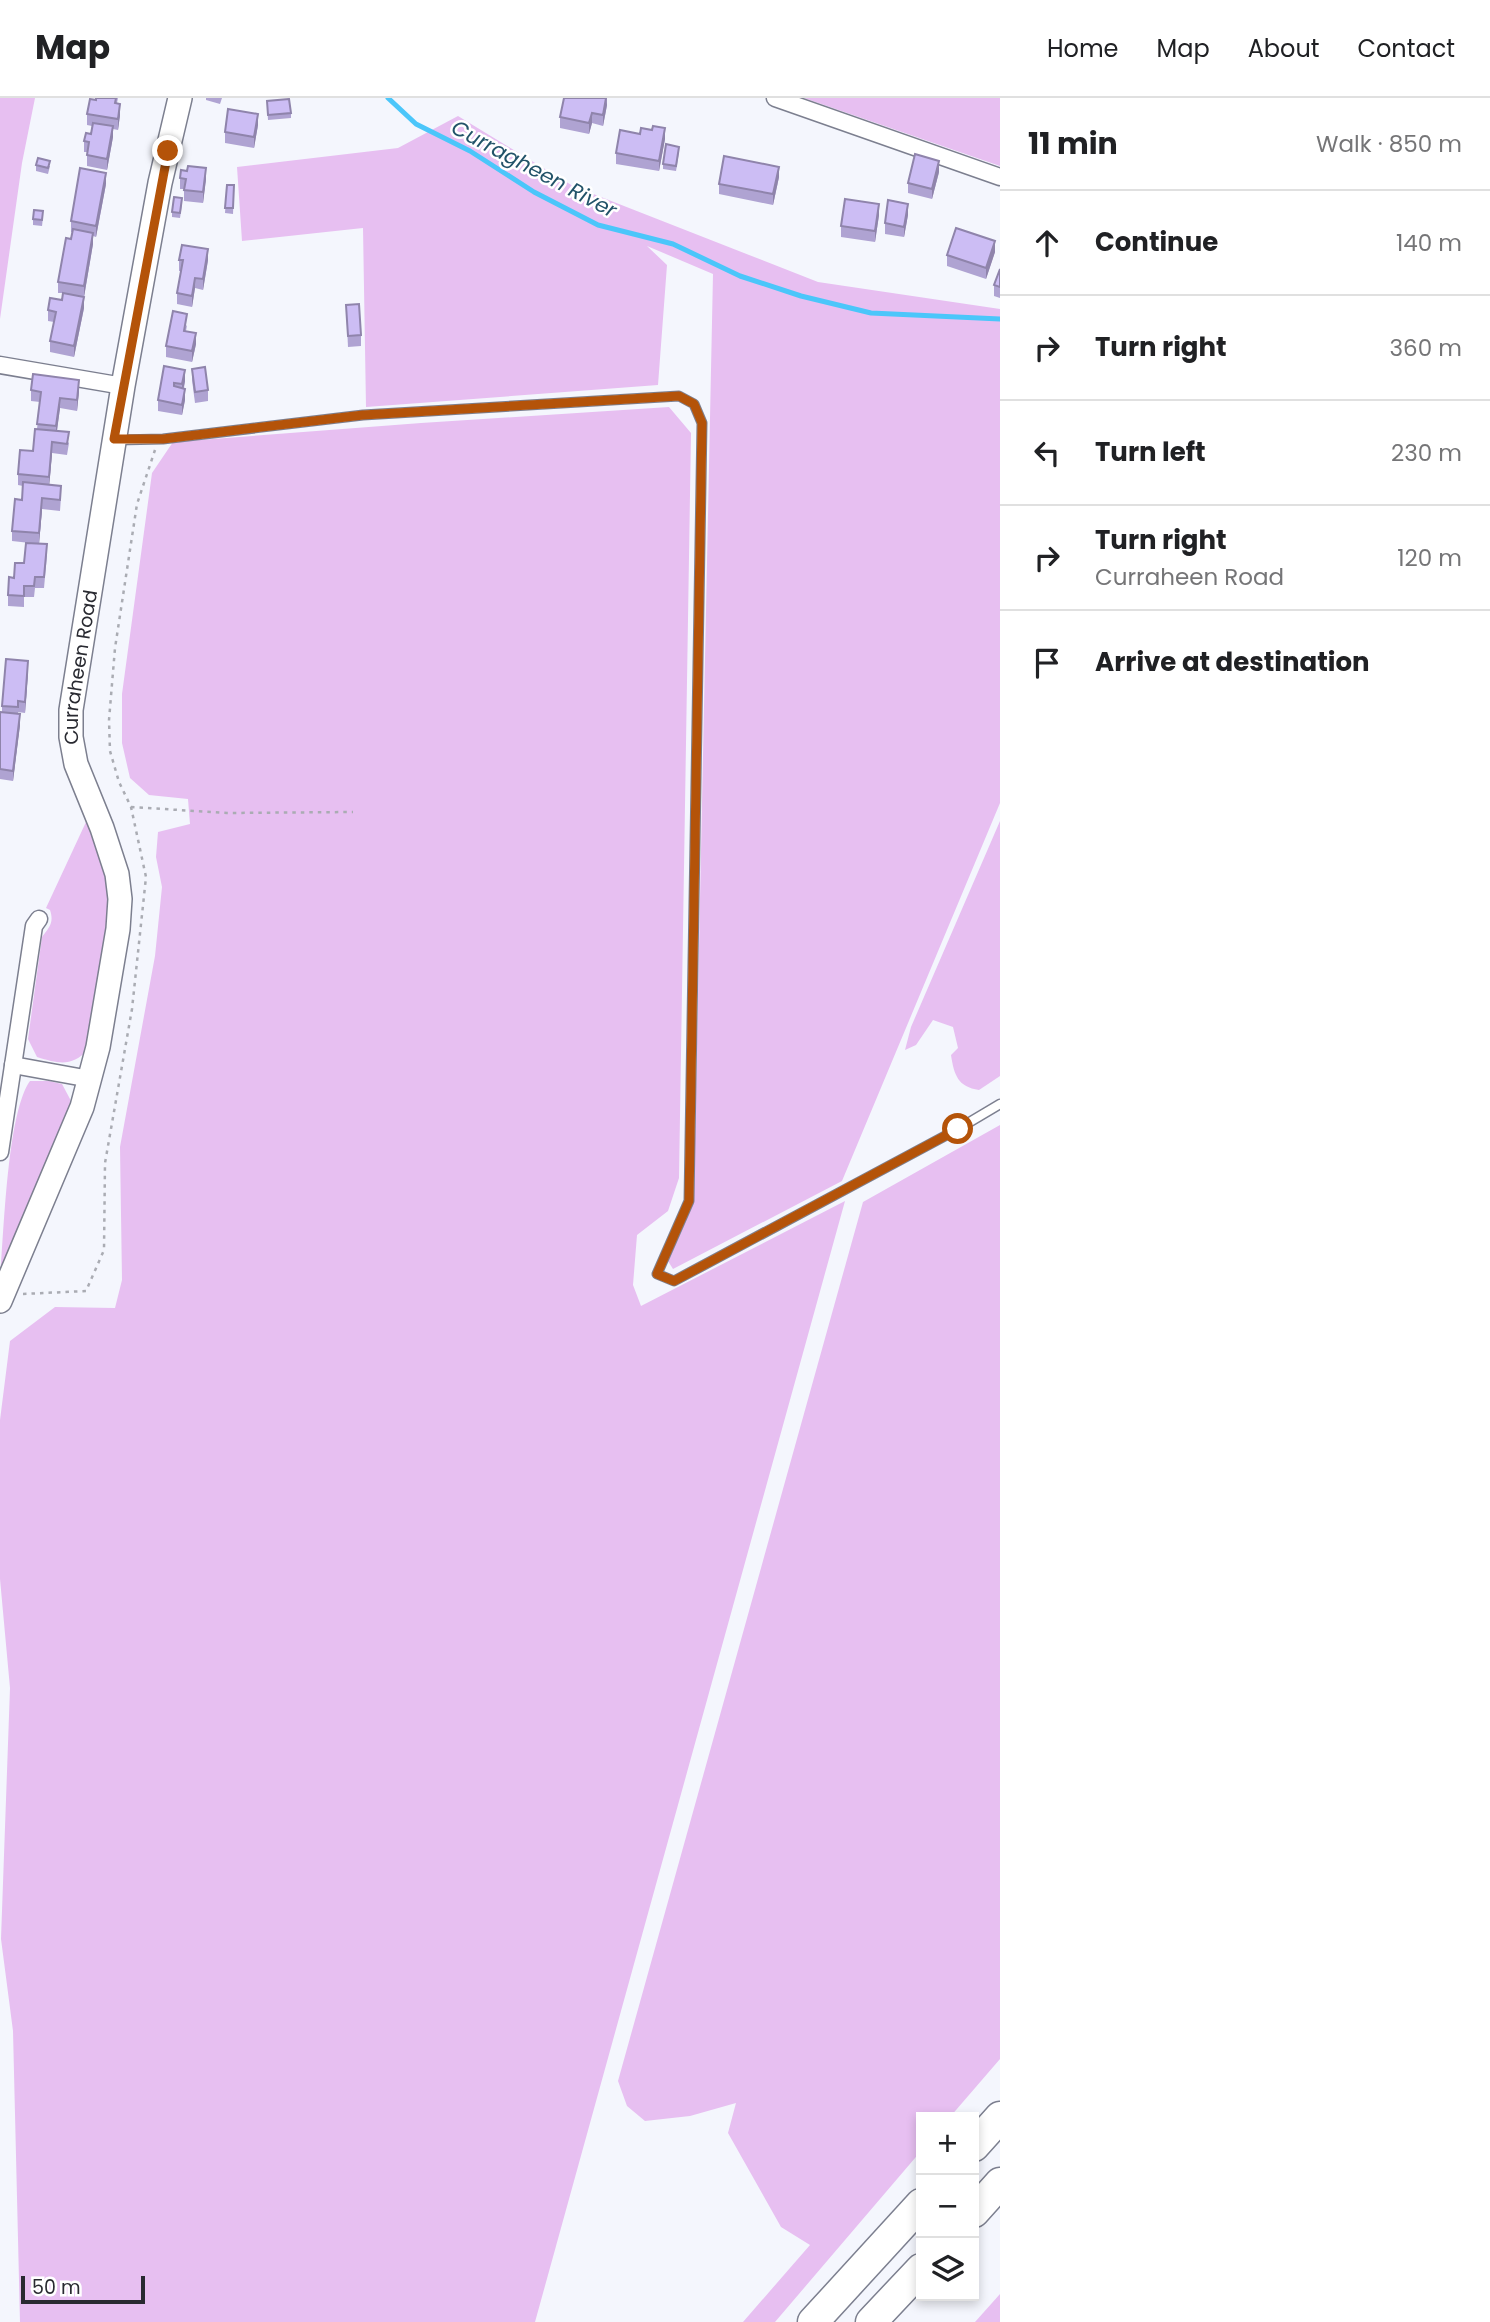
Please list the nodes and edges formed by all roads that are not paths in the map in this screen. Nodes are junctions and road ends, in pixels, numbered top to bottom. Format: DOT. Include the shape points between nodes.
graph roads {
  1 [pos="180,98"];
  2 [pos="775,98"];
  3 [pos="1000,177"];
  4 [pos="0,365"];
  5 [pos="123,386"];
  6 [pos="114,439"];
  7 [pos="40,919"];
  8 [pos="13,1065"];
  9 [pos="90,1079"];
  10 [pos="1000,1104"];
  11 [pos="0,1152"];
  12 [pos="0,1301"];
  13 [pos="1000,2118"];
  14 [pos="979,2141"];
  15 [pos="1000,2183"];
  16 [pos="979,2206"];
  17 [pos="916,2209"];
  18 [pos="916,2274"];
  19 [pos="813,2322"];
  20 [pos="871,2322"];
  1 -- 5 [label="street, Curraheen Road"];
  2 -- 3 [label="street"];
  4 -- 5 [label="street"];
  5 -- 6 [label="street, Curraheen Road"];
  6 -- 9 [label="street, Curraheen Road" via="71,710 76,764 117,874 120,899 108,1001"];
  6 -- 10 [label="lane" via="163,439 363,415 638,398 679,396 694,404 702,423 689,1201 657,1274 674,1281"];
  7 -- 8 [label="street" via="34,926"];
  8 -- 9 [label="street"];
  8 -- 11 [label="street"];
  9 -- 12 [label="street, Curraheen Road"];
  13 -- 14 [label="highway"];
  15 -- 16 [label="highway"];
  17 -- 19 [label="highway"];
  18 -- 20 [label="highway"];
}
